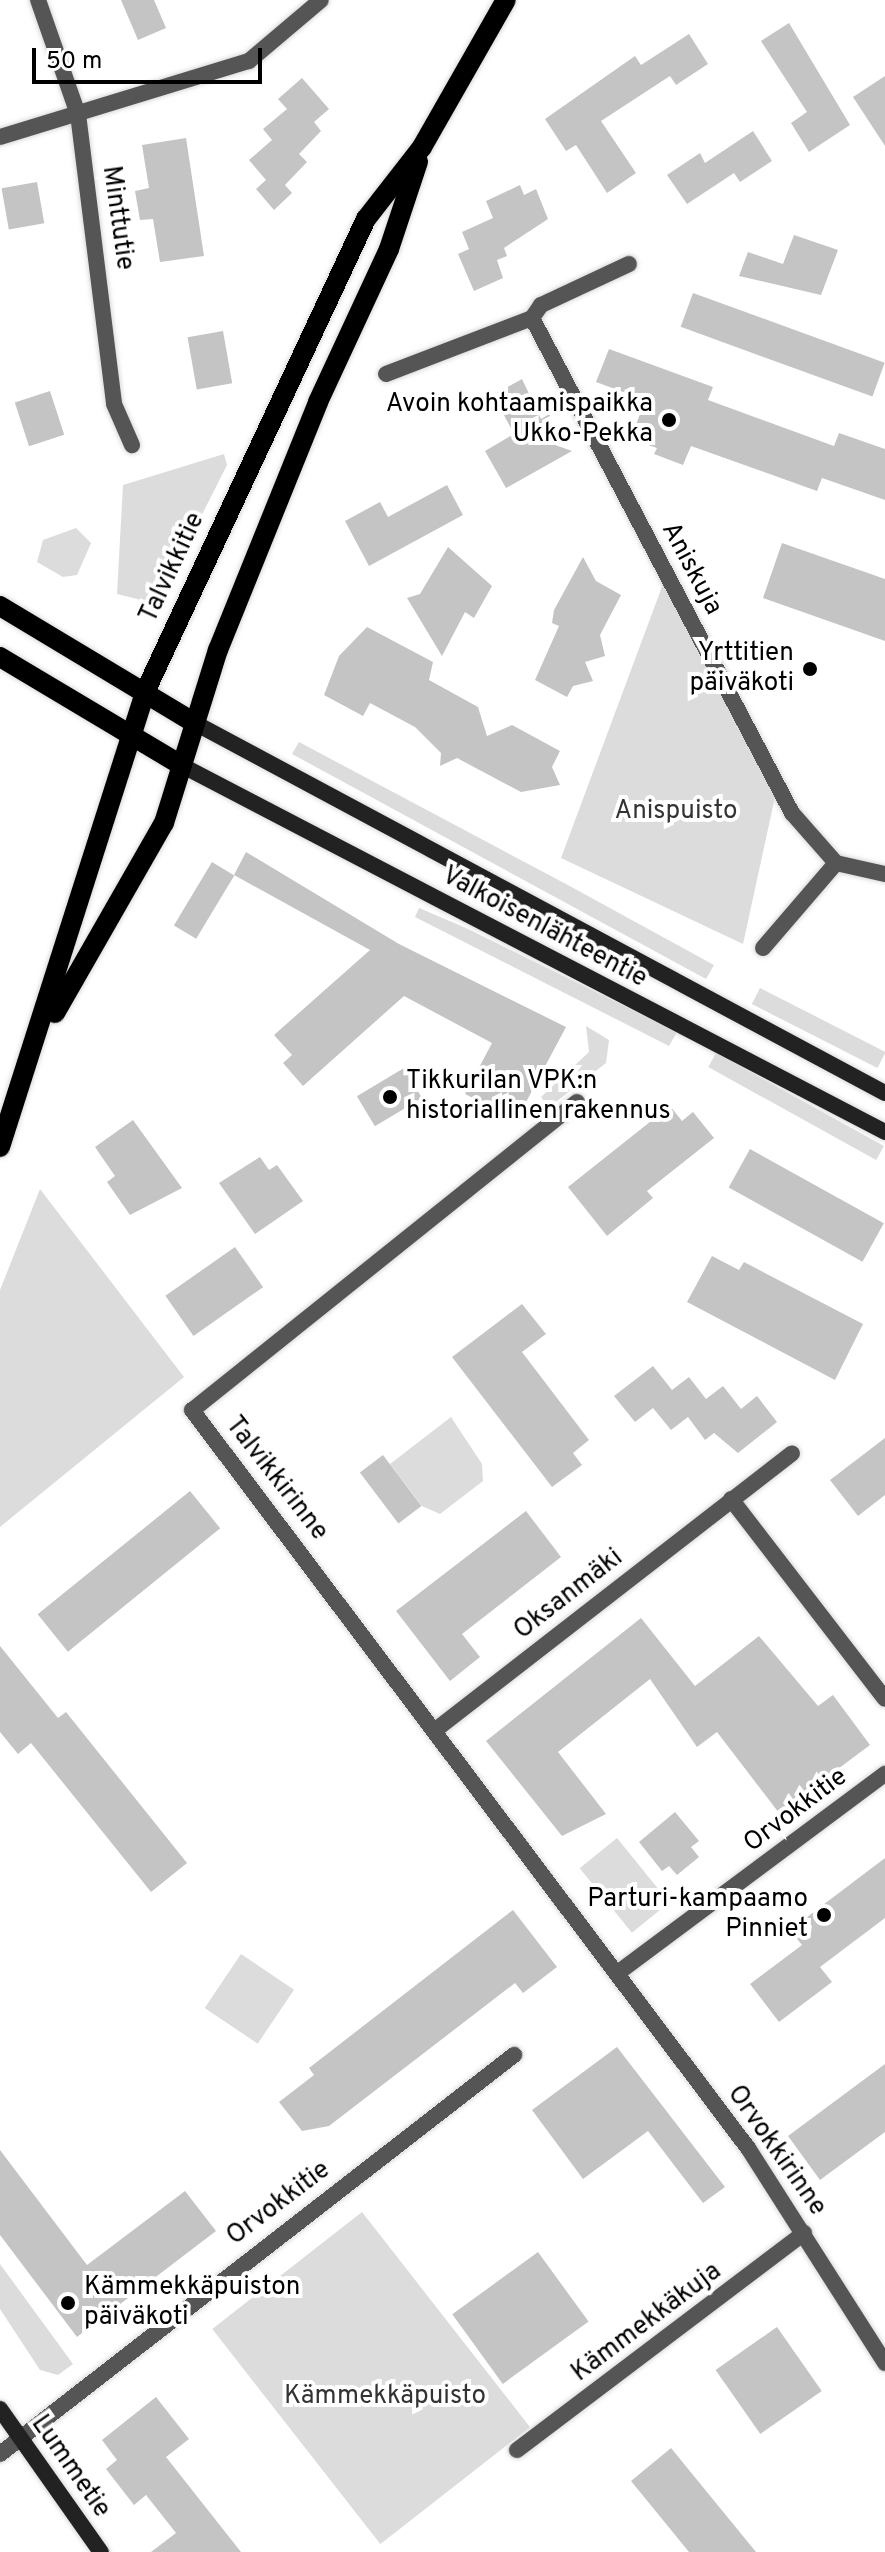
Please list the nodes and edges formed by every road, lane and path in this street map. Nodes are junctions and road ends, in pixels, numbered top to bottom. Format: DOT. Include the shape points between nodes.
graph roads {
  1 [pos="38,0"];
  2 [pos="321,0"];
  3 [pos="506,0"];
  4 [pos="78,114"];
  5 [pos="0,137"];
  6 [pos="422,147"];
  7 [pos="629,264"];
  8 [pos="532,318"];
  9 [pos="386,374"];
  10 [pos="132,445"];
  11 [pos="0,606"];
  12 [pos="0,657"];
  13 [pos="145,692"];
  14 [pos="193,722"];
  15 [pos="129,737"];
  16 [pos="181,765"];
  17 [pos="836,863"];
  18 [pos="885,874"];
  19 [pos="763,948"];
  20 [pos="39,1041"];
  21 [pos="885,1093"];
  22 [pos="577,1102"];
  23 [pos="885,1132"];
  24 [pos="0,1147"];
  25 [pos="792,1453"];
  26 [pos="731,1499"];
  27 [pos="885,1699"];
  28 [pos="438,1728"];
  29 [pos="885,1774"];
  30 [pos="619,1972"];
  31 [pos="514,2055"];
  32 [pos="804,2233"];
  33 [pos="885,2363"];
  34 [pos="0,2409"];
  35 [pos="20,2439"];
  36 [pos="517,2450"];
  37 [pos="0,2454"];
  38 [pos="101,2552"];
  1 -- 4 [label="street, Minttutie"];
  2 -- 4 [label="street" via="249,61"];
  3 -- 6 [label="main road, Talvikkitie"];
  4 -- 5 [label="street"];
  4 -- 10 [label="street, Minttutie" via="114,404"];
  6 -- 13 [label="main road, Talvikkitie" via="366,219"];
  6 -- 14 [label="main road, Talvikkitie" via="389,249 318,402"];
  7 -- 8 [label="street" via="541,305"];
  8 -- 9 [label="street"];
  8 -- 17 [label="street, Aniskuja" via="792,813"];
  11 -- 13 [label="main road"];
  12 -- 15 [label="main road"];
  13 -- 14 [label="main road"];
  13 -- 15 [label="main road, Talvikkitie"];
  14 -- 16 [label="main road, Talvikkitie"];
  14 -- 21 [label="main road, Valkoisenlähteentie"];
  15 -- 16 [label="main road"];
  15 -- 20 [label="main road, Talvikkitie"];
  16 -- 20 [label="main road, Talvikkitie" via="156,838"];
  16 -- 23 [label="main road, Valkoisenlähteentie"];
  17 -- 18 [label="street"];
  17 -- 19 [label="street"];
  20 -- 24 [label="main road, Talvikkitie"];
  22 -- 28 [label="street, Talvikkirinne" via="192,1410"];
  25 -- 26 [label="street, Oksanmäki"];
  26 -- 27 [label="street"];
  26 -- 28 [label="street, Oksanmäki"];
  28 -- 30 [label="street, Talvikkirinne"];
  29 -- 30 [label="street, Orvokkitie"];
  30 -- 32 [label="street, Orvokkirinne"];
  31 -- 35 [label="street, Orvokkitie"];
  32 -- 33 [label="street, Orvokkirinne"];
  32 -- 36 [label="street, Kämmekkäkuja"];
  34 -- 35 [label="main road, Lummetie"];
  35 -- 37 [label="street, Orvokkitie"];
  35 -- 38 [label="main road, Lummetie"];
}
